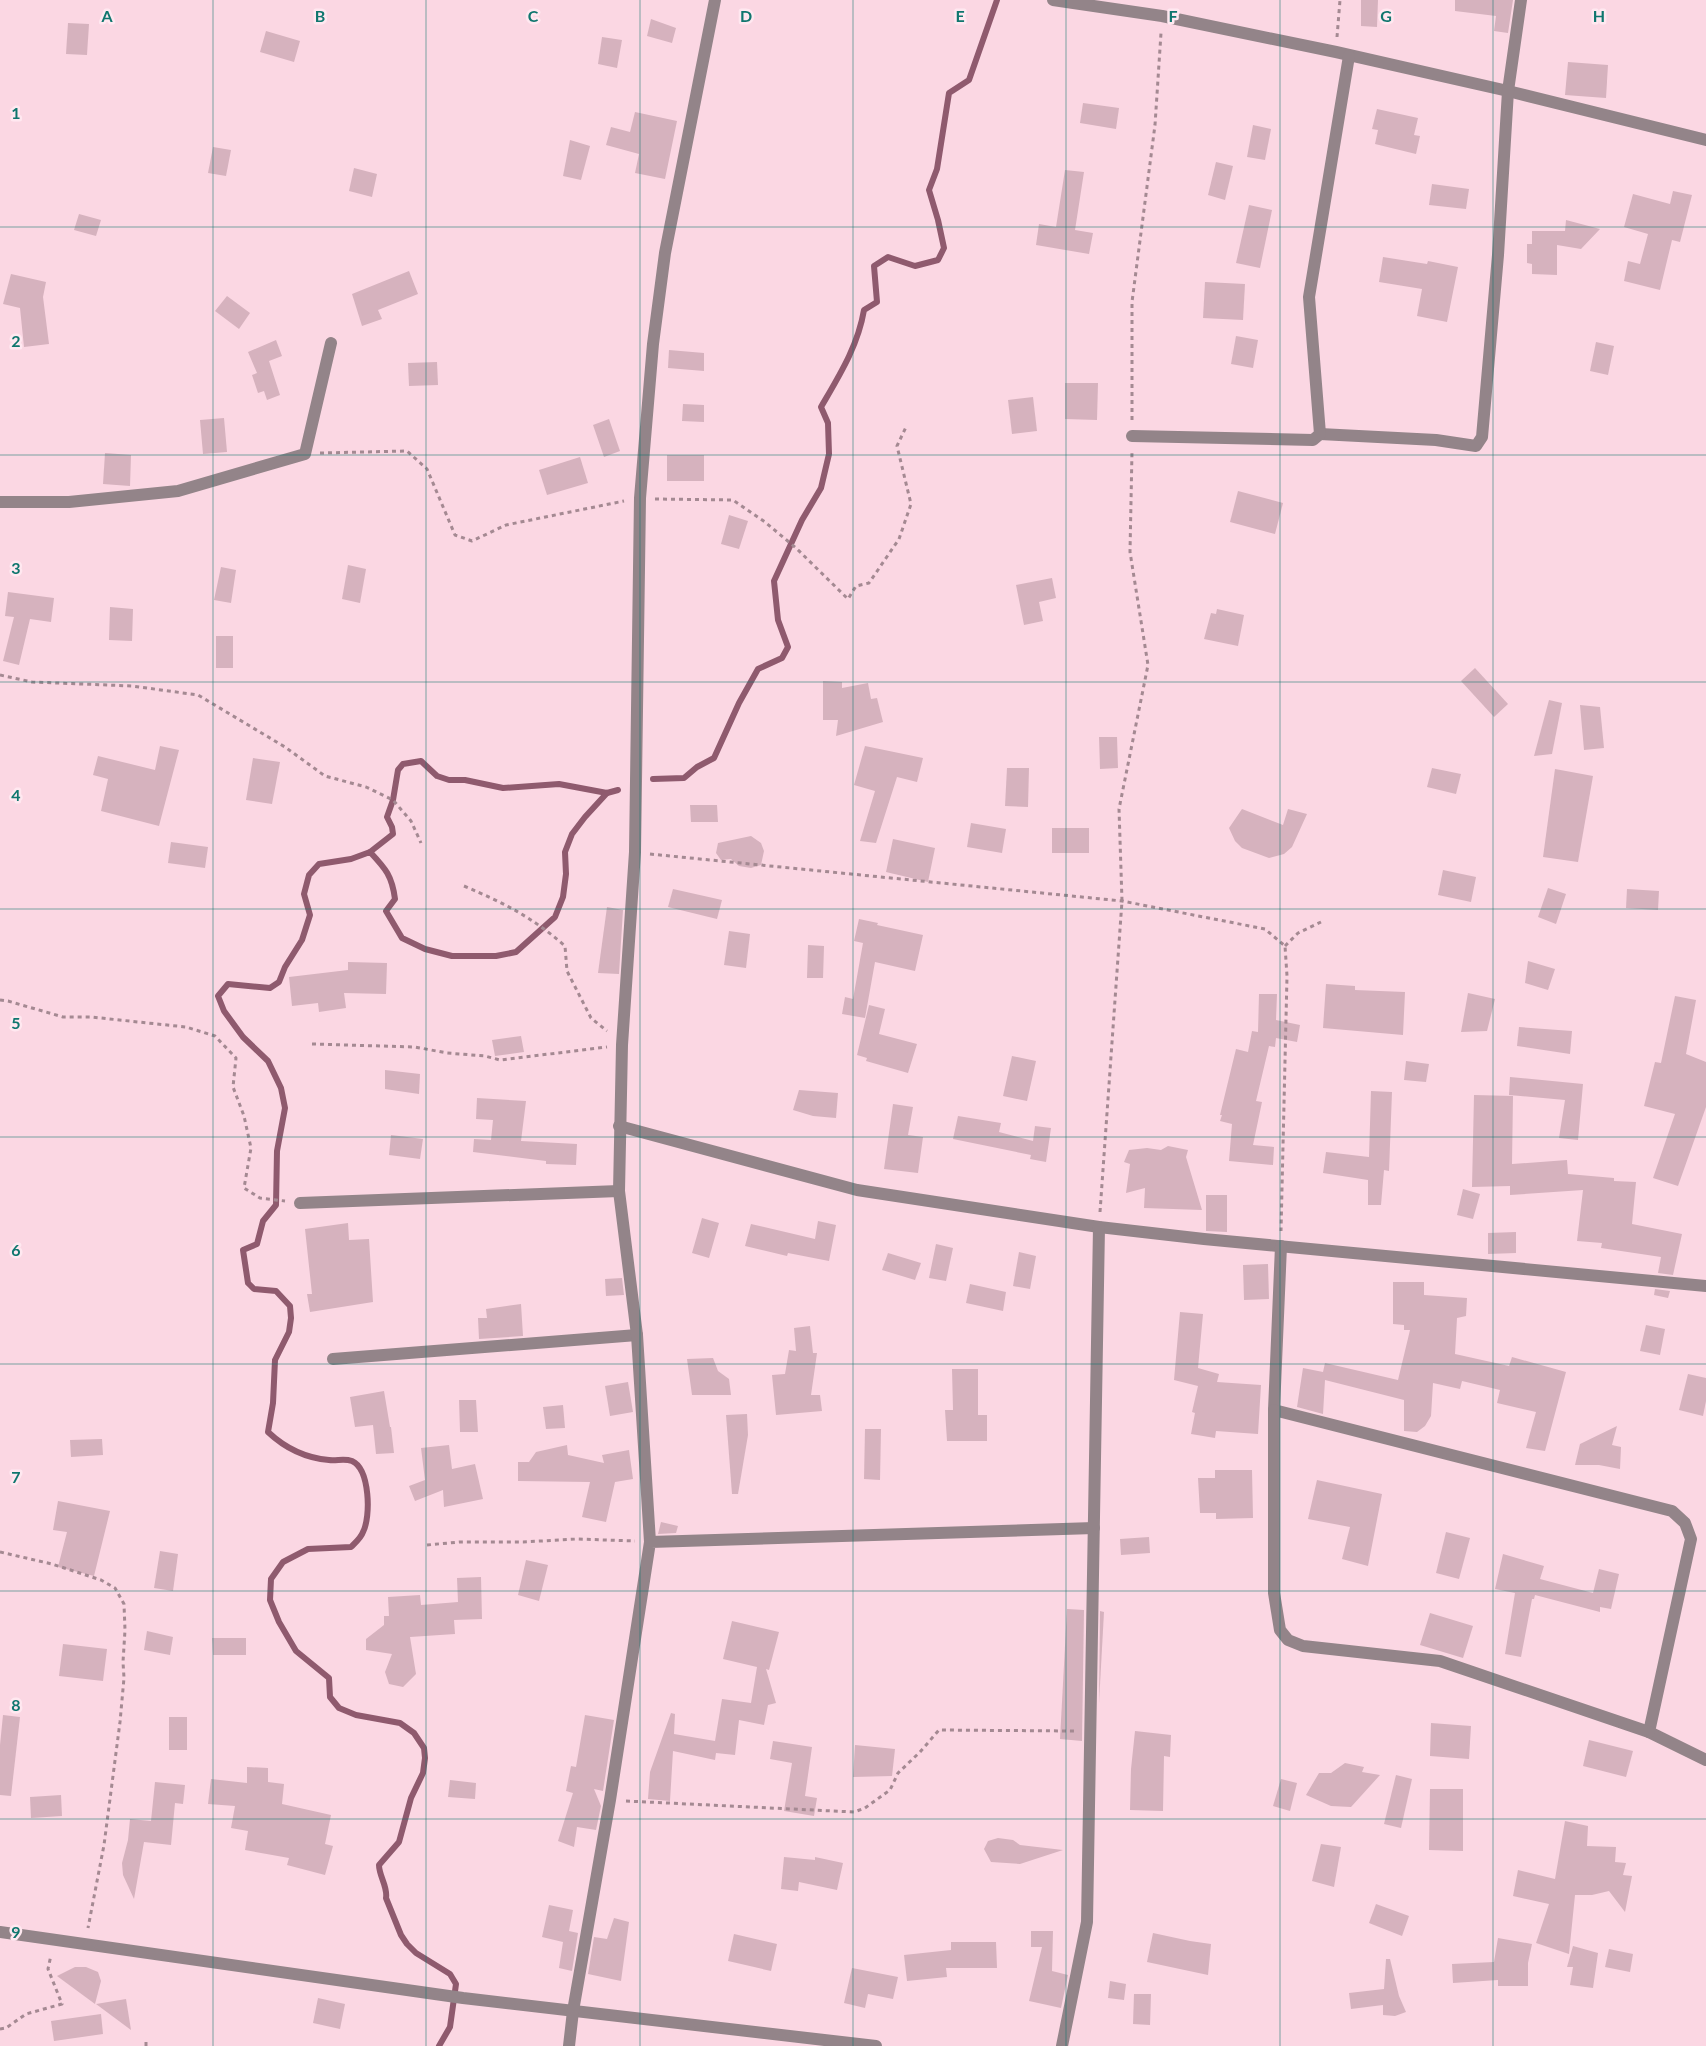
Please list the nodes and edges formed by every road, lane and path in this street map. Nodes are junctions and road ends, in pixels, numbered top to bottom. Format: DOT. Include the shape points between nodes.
graph roads {
  1 [pos="715,0"];
  2 [pos="1053,0"];
  3 [pos="1340,0"];
  4 [pos="1521,0"];
  5 [pos="1162,16"];
  6 [pos="1336,52"];
  7 [pos="1349,56"];
  8 [pos="1508,91"];
  9 [pos="1706,140"];
  10 [pos="331,343"];
  11 [pos="906,428"];
  12 [pos="1320,434"];
  13 [pos="1132,436"];
  14 [pos="305,454"];
  15 [pos="640,498"];
  16 [pos="0,502"];
  17 [pos="0,675"];
  18 [pos="422,843"];
  19 [pos="635,852"];
  20 [pos="464,886"];
  21 [pos="1122,901"];
  22 [pos="1321,922"];
  23 [pos="1285,946"];
  24 [pos="0,1000"];
  25 [pos="312,1044"];
  26 [pos="622,1045"];
  27 [pos="619,1126"];
  28 [pos="619,1191"];
  29 [pos="300,1203"];
  30 [pos="1099,1227"];
  31 [pos="1281,1246"];
  32 [pos="1706,1286"];
  33 [pos="637,1335"];
  34 [pos="333,1359"];
  35 [pos="1274,1410"];
  36 [pos="1094,1528"];
  37 [pos="650,1542"];
  38 [pos="428,1546"];
  39 [pos="0,1552"];
  40 [pos="1090,1731"];
  41 [pos="1649,1732"];
  42 [pos="1706,1760"];
  43 [pos="610,1800"];
  44 [pos="0,1932"];
  45 [pos="55,1940"];
  46 [pos="85,1943"];
  47 [pos="573,2011"];
  48 [pos="0,2029"];
  49 [pos="146,2040"];
  50 [pos="146,2046"];
  51 [pos="569,2046"];
  52 [pos="876,2046"];
  53 [pos="1062,2046"];
  1 -- 15 [label="street" via="665,253 653,344"];
  2 -- 5 [label="street"];
  3 -- 6 [label="path"];
  4 -- 8 [label="street"];
  5 -- 6 [label="street"];
  5 -- 13 [label="path" via="1155,125 1132,302"];
  6 -- 7 [label="street"];
  7 -- 8 [label="street"];
  7 -- 12 [label="street" via="1309,297"];
  8 -- 9 [label="street"];
  8 -- 12 [label="street" via="1482,437 1476,446 1436,440"];
  10 -- 14 [label="street"];
  11 -- 15 [label="path" via="897,446 910,504 899,540 869,582 856,586 848,599 796,548 732,500"];
  12 -- 13 [label="street" via="1313,440"];
  13 -- 21 [label="path" via="1130,552 1148,665 1119,809"];
  14 -- 15 [label="path" via="407,451 427,468 455,535 472,541 506,525"];
  14 -- 16 [label="street" via="178,491 69,502"];
  15 -- 19 [label="street"];
  17 -- 18 [label="path" via="32,682 132,686 198,695 325,776 366,787 393,800 412,821"];
  19 -- 21 [label="path"];
  19 -- 26 [label="street"];
  20 -- 26 [label="path" via="507,904 565,946 567,971 592,1018"];
  21 -- 23 [label="path" via="1265,929"];
  21 -- 30 [label="path"];
  22 -- 23 [label="path" via="1298,933"];
  23 -- 31 [label="path"];
  24 -- 29 [label="path" via="64,1016 150,1022 186,1027 215,1036 236,1058 233,1087 251,1148 244,1188 260,1198"];
  25 -- 26 [label="path" via="416,1047 500,1060"];
  26 -- 27 [label="street"];
  27 -- 28 [label="street"];
  27 -- 30 [label="street" via="857,1190"];
  28 -- 29 [label="street"];
  28 -- 33 [label="street"];
  30 -- 31 [label="street"];
  30 -- 36 [label="street"];
  31 -- 32 [label="street"];
  31 -- 35 [label="street"];
  33 -- 34 [label="street"];
  33 -- 37 [label="street"];
  35 -- 41 [label="street" via="1274,1593 1280,1630 1288,1640 1303,1646 1440,1661"];
  35 -- 41 [label="street" via="1672,1511 1685,1523 1691,1539"];
  36 -- 37 [label="street"];
  36 -- 40 [label="street"];
  37 -- 38 [label="path" via="578,1539 459,1542"];
  37 -- 43 [label="street"];
  39 -- 46 [label="path" via="101,1580 114,1588 124,1604 126,1630 120,1722 104,1845"];
  40 -- 43 [label="path" via="939,1730 898,1773 890,1790 854,1812"];
  40 -- 53 [label="street" via="1088,1922"];
  41 -- 42 [label="street"];
  43 -- 47 [label="street"];
  44 -- 45 [label="street"];
  45 -- 46 [label="street"];
  45 -- 48 [label="path" via="48,1969 62,2004 26,2014"];
  46 -- 47 [label="street"];
  47 -- 51 [label="street"];
  47 -- 52 [label="street"];
  49 -- 50 [label="path"];
}
